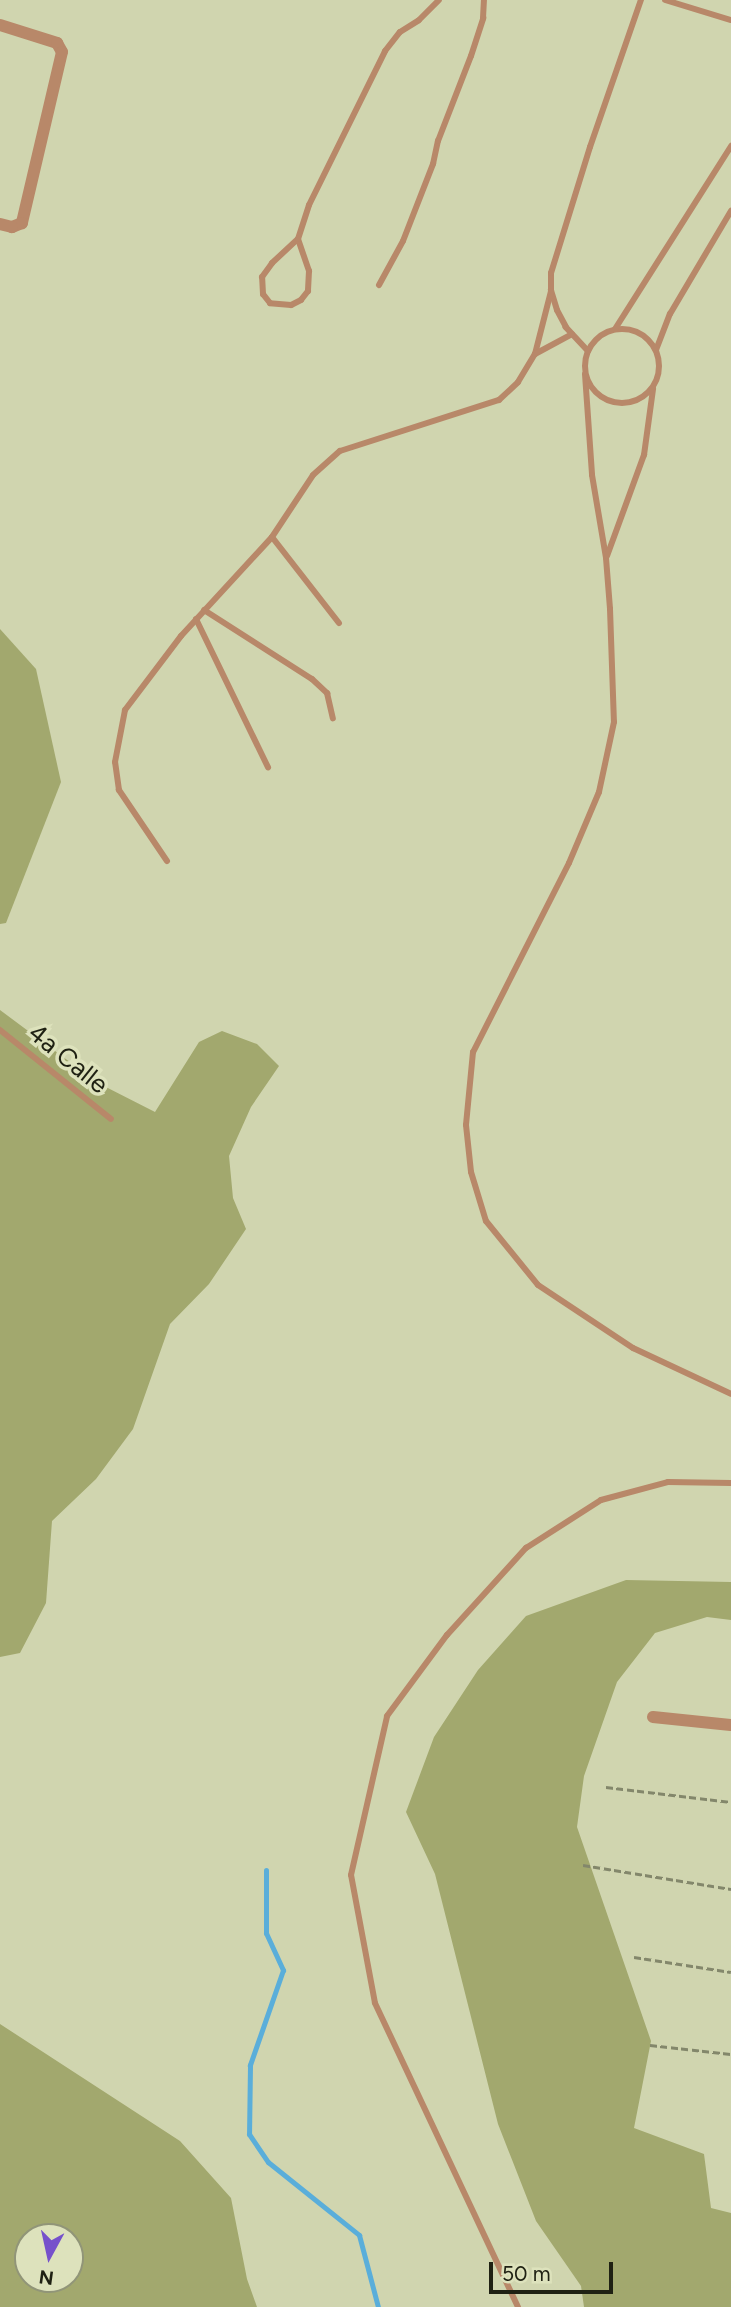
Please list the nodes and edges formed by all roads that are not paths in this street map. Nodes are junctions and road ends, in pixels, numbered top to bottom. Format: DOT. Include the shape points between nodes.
graph roads {
  1 [pos="439,0"];
  2 [pos="484,0"];
  3 [pos="641,0"];
  4 [pos="665,0"];
  5 [pos="731,20"];
  6 [pos="0,25"];
  7 [pos="731,146"];
  8 [pos="731,211"];
  9 [pos="6,226"];
  10 [pos="298,239"];
  11 [pos="379,285"];
  12 [pos="551,290"];
  13 [pos="615,330"];
  14 [pos="572,334"];
  15 [pos="656,350"];
  16 [pos="588,351"];
  17 [pos="535,354"];
  18 [pos="585,374"];
  19 [pos="653,387"];
  20 [pos="272,537"];
  21 [pos="606,558"];
  22 [pos="204,610"];
  23 [pos="196,619"];
  24 [pos="339,624"];
  25 [pos="333,718"];
  26 [pos="268,766"];
  27 [pos="167,862"];
  28 [pos="0,1030"];
  29 [pos="111,1119"];
  30 [pos="731,1394"];
  31 [pos="731,1483"];
  32 [pos="653,1717"];
  33 [pos="731,1725"];
  34 [pos="518,2307"];
  1 -- 10 [label="lane" via="400,32 385,51 309,205"];
  2 -- 11 [label="lane" via="483,18 433,164 403,241"];
  3 -- 12 [label="lane" via="551,272"];
  4 -- 5 [label="lane"];
  6 -- 9 [label="street" via="57,43 62,52 22,223"];
  7 -- 13 [label="lane"];
  8 -- 15 [label="lane" via="670,314"];
  10 -- 10 [label="lane" via="309,271 308,291 291,305 270,303 263,294 262,277"];
  12 -- 14 [label="lane"];
  12 -- 17 [label="lane"];
  13 -- 15 [label="lane" via="638,332"];
  13 -- 16 [label="lane" via="604,333"];
  14 -- 16 [label="lane"];
  14 -- 17 [label="lane"];
  15 -- 19 [label="lane" via="660,363"];
  16 -- 18 [label="lane"];
  17 -- 20 [label="lane" via="518,382 499,400 340,452 313,475"];
  18 -- 19 [label="lane" via="597,394 620,404 633,402"];
  18 -- 21 [label="lane" via="593,485"];
  19 -- 21 [label="lane" via="644,455"];
  20 -- 22 [label="lane"];
  20 -- 24 [label="lane"];
  21 -- 30 [label="lane" via="614,722 599,792 569,863 473,1052 466,1125 471,1172 486,1221 538,1285 633,1348"];
  22 -- 23 [label="lane"];
  22 -- 25 [label="lane" via="312,679 327,693"];
  23 -- 26 [label="lane"];
  23 -- 27 [label="lane" via="125,710 115,762 120,790"];
  28 -- 29 [label="lane, 4a Calle"];
  31 -- 34 [label="lane" via="668,1482 601,1500 526,1548 447,1635 387,1716 351,1875 375,2003"];
  32 -- 33 [label="street"];
}
